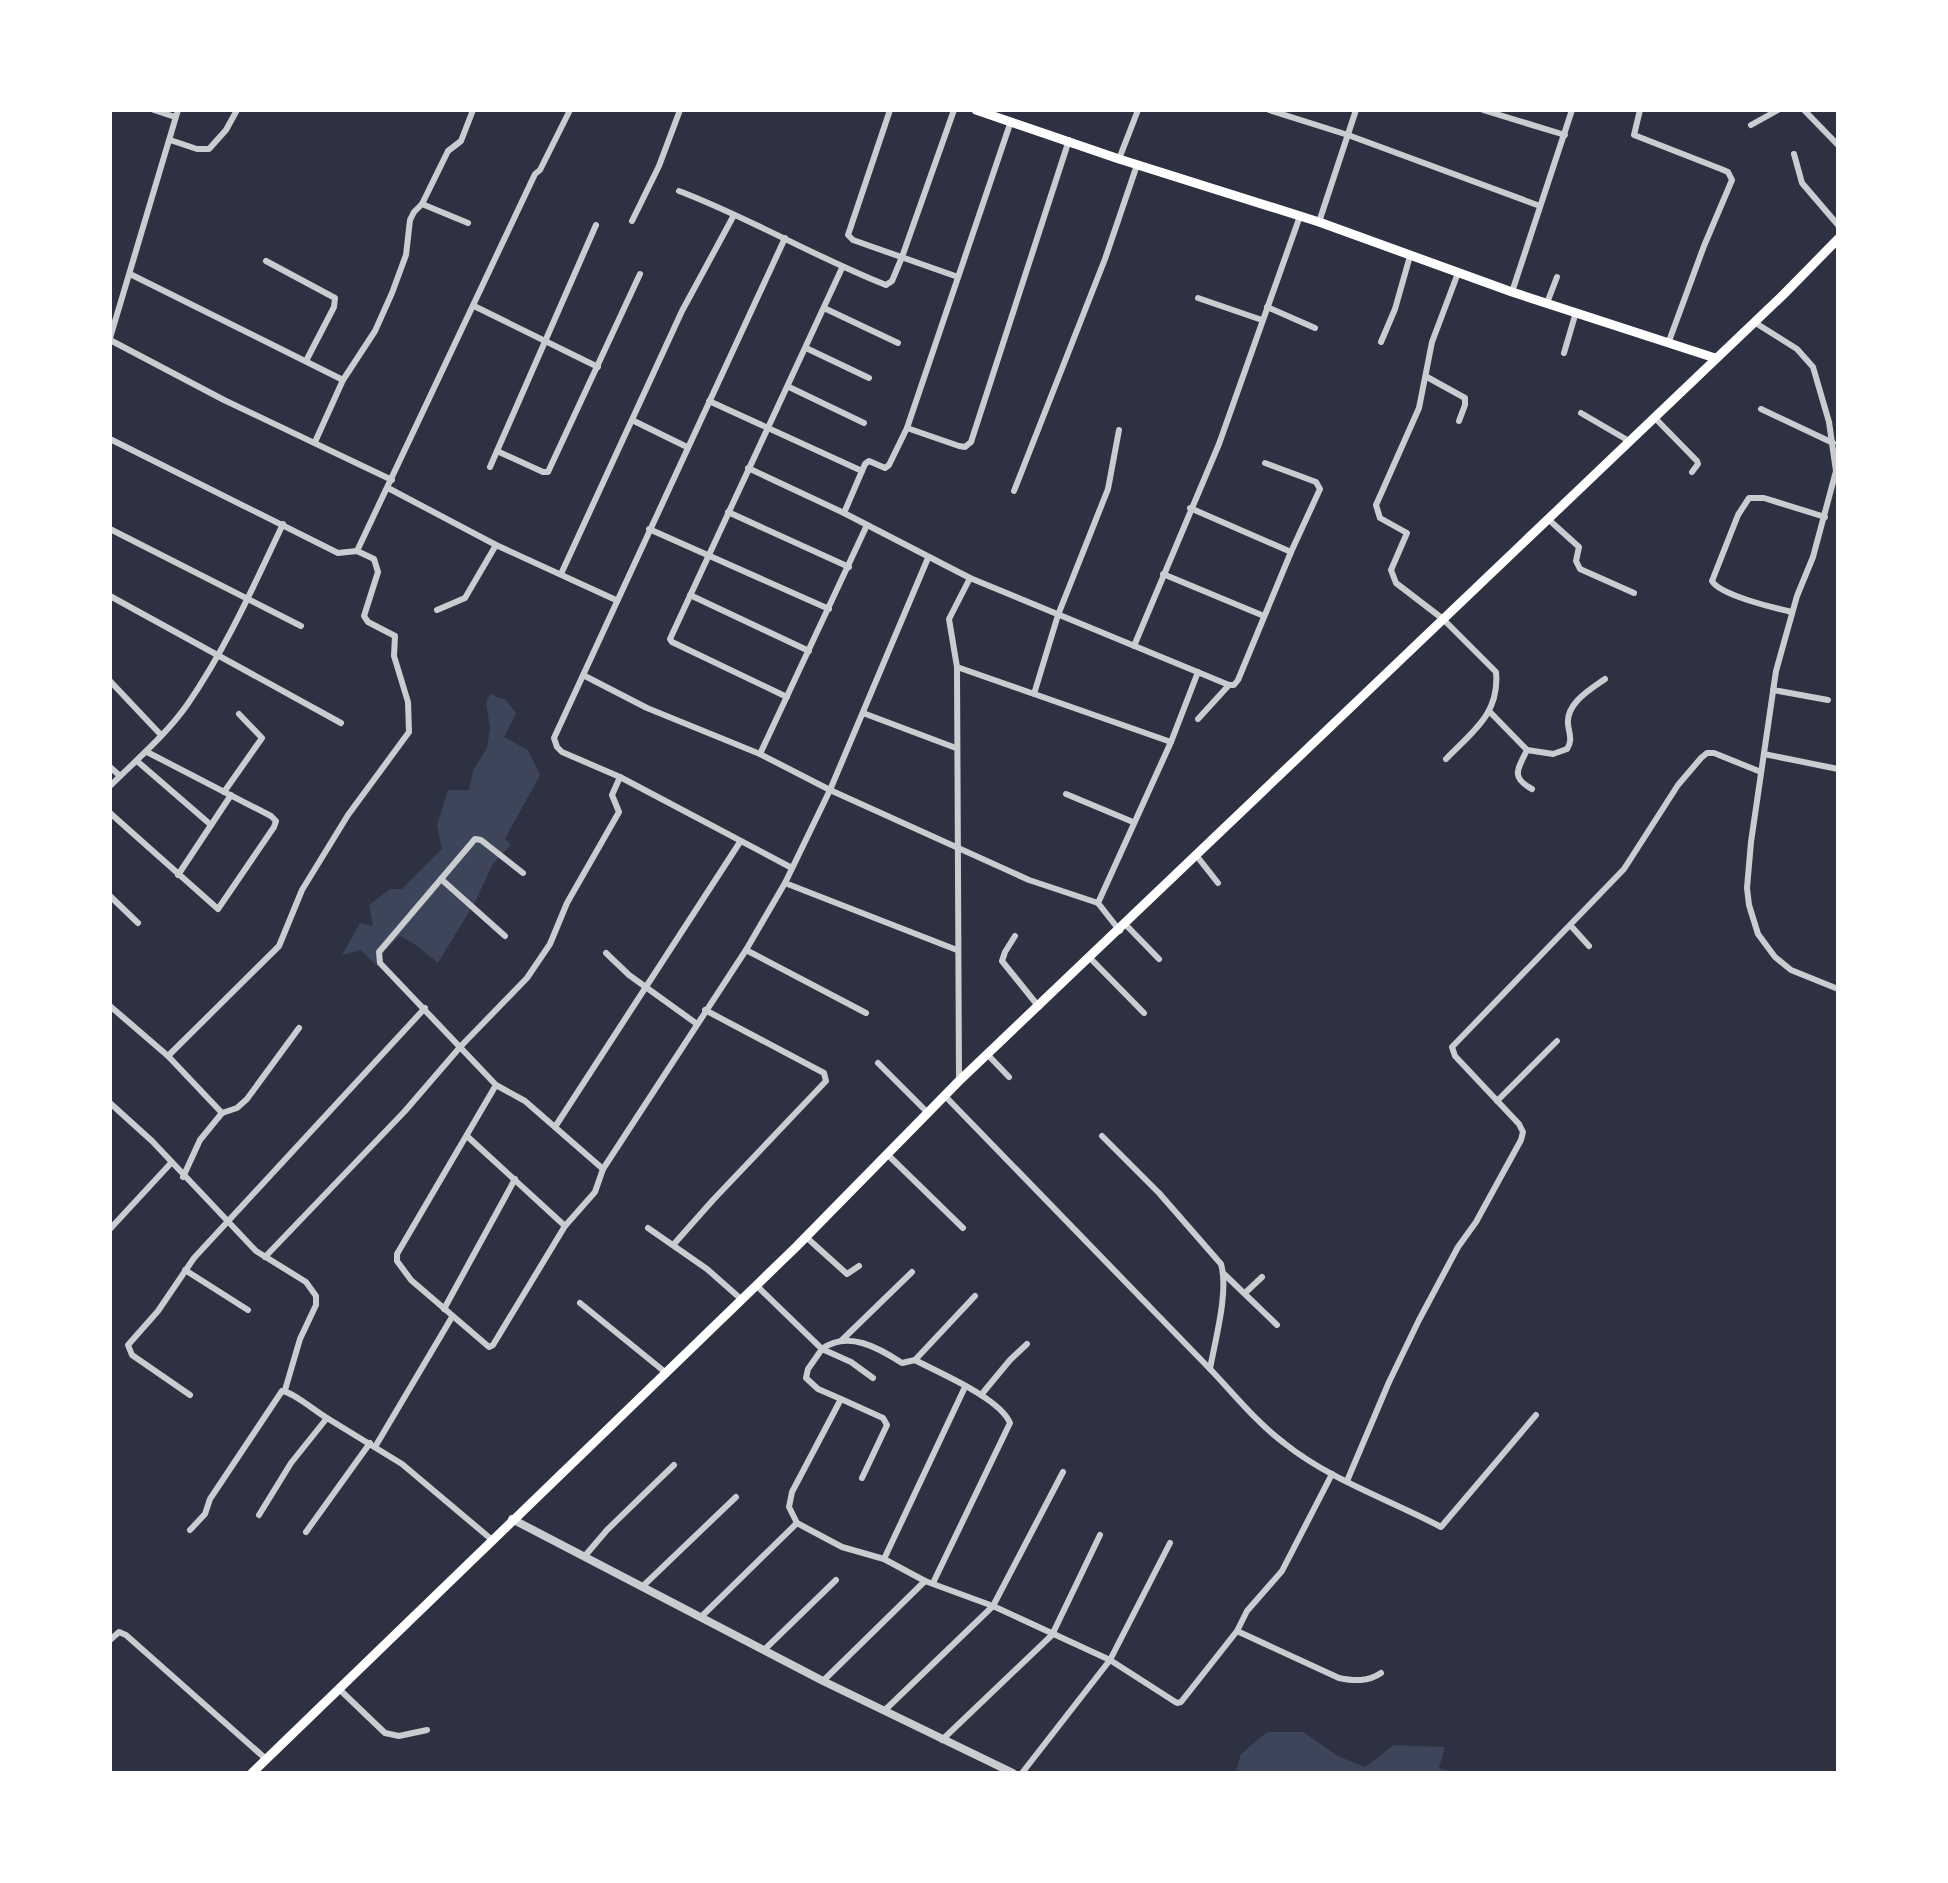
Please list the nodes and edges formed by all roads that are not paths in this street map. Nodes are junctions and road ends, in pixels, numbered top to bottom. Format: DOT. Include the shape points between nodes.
graph roads {
  1 [pos="154,110"];
  2 [pos="237,110"];
  3 [pos="473,110"];
  4 [pos="570,110"];
  5 [pos="680,110"];
  6 [pos="890,110"];
  7 [pos="954,110"];
  8 [pos="976,110"];
  9 [pos="1138,110"];
  10 [pos="1269,110"];
  11 [pos="1356,110"];
  12 [pos="1483,110"];
  13 [pos="1572,110"];
  14 [pos="1640,110"];
  15 [pos="1778,110"];
  16 [pos="1804,110"];
  17 [pos="176,114"];
  18 [pos="1011,121"];
  19 [pos="1751,125"];
  20 [pos="1348,135"];
  21 [pos="1565,135"];
  22 [pos="170,140"];
  23 [pos="1069,140"];
  24 [pos="1838,145"];
  25 [pos="1794,154"];
  26 [pos="1119,159"];
  27 [pos="1137,165"];
  28 [pos="679,191"];
  29 [pos="422,204"];
  30 [pos="1540,206"];
  31 [pos="734,215"];
  32 [pos="1300,216"];
  33 [pos="632,221"];
  34 [pos="1319,222"];
  35 [pos="468,223"];
  36 [pos="596,225"];
  37 [pos="1838,225"];
  38 [pos="785,238"];
  39 [pos="1838,239"];
  40 [pos="1410,256"];
  41 [pos="902,257"];
  42 [pos="266,261"];
  43 [pos="842,268"];
  44 [pos="1458,273"];
  45 [pos="130,274"];
  46 [pos="640,274"];
  47 [pos="958,277"];
  48 [pos="1557,277"];
  49 [pos="1512,292"];
  50 [pos="1198,298"];
  51 [pos="1547,303"];
  52 [pos="474,306"];
  53 [pos="1267,307"];
  54 [pos="824,308"];
  55 [pos="1576,312"];
  56 [pos="1262,320"];
  57 [pos="1754,322"];
  58 [pos="1315,328"];
  59 [pos="110,339"];
  60 [pos="1669,341"];
  61 [pos="546,342"];
  62 [pos="1381,342"];
  63 [pos="898,343"];
  64 [pos="806,348"];
  65 [pos="1564,353"];
  66 [pos="1715,358"];
  67 [pos="306,361"];
  68 [pos="598,367"];
  69 [pos="1427,377"];
  70 [pos="869,378"];
  71 [pos="343,380"];
  72 [pos="789,387"];
  73 [pos="709,401"];
  74 [pos="1761,409"];
  75 [pos="1581,413"];
  76 [pos="1654,417"];
  77 [pos="634,421"];
  78 [pos="1459,421"];
  79 [pos="864,423"];
  80 [pos="768,427"];
  81 [pos="907,428"];
  82 [pos="1119,430"];
  83 [pos="110,439"];
  84 [pos="1629,441"];
  85 [pos="315,442"];
  86 [pos="1833,443"];
  87 [pos="687,447"];
  88 [pos="497,451"];
  89 [pos="1265,463"];
  90 [pos="490,467"];
  91 [pos="748,468"];
  92 [pos="862,471"];
  93 [pos="1692,472"];
  94 [pos="392,480"];
  95 [pos="388,488"];
  96 [pos="1014,491"];
  97 [pos="1190,508"];
  98 [pos="728,512"];
  99 [pos="844,513"];
  100 [pos="1825,517"];
  101 [pos="1548,519"];
  102 [pos="283,524"];
  103 [pos="867,525"];
  104 [pos="110,529"];
  105 [pos="649,529"];
  106 [pos="496,545"];
  107 [pos="357,551"];
  108 [pos="1291,552"];
  109 [pos="708,556"];
  110 [pos="928,558"];
  111 [pos="849,567"];
  112 [pos="561,574"];
  113 [pos="1163,574"];
  114 [pos="970,578"];
  115 [pos="1634,593"];
  116 [pos="690,595"];
  117 [pos="110,596"];
  118 [pos="248,598"];
  119 [pos="616,600"];
  120 [pos="829,609"];
  121 [pos="437,610"];
  122 [pos="1792,612"];
  123 [pos="1058,615"];
  124 [pos="1264,616"];
  125 [pos="1443,619"];
  126 [pos="301,626"];
  127 [pos="1134,646"];
  128 [pos="809,651"];
  129 [pos="217,655"];
  130 [pos="957,667"];
  131 [pos="1198,672"];
  132 [pos="583,675"];
  133 [pos="1605,679"];
  134 [pos="110,681"];
  135 [pos="1229,685"];
  136 [pos="1773,690"];
  137 [pos="1034,694"];
  138 [pos="787,697"];
  139 [pos="1828,700"];
  140 [pos="1490,712"];
  141 [pos="863,713"];
  142 [pos="239,714"];
  143 [pos="1198,719"];
  144 [pos="341,723"];
  145 [pos="161,735"];
  146 [pos="1171,742"];
  147 [pos="956,748"];
  148 [pos="1527,750"];
  149 [pos="147,752"];
  150 [pos="760,754"];
  151 [pos="1764,754"];
  152 [pos="1446,759"];
  153 [pos="137,761"];
  154 [pos="110,767"];
  155 [pos="1838,769"];
  156 [pos="1761,772"];
  157 [pos="120,776"];
  158 [pos="620,777"];
  159 [pos="110,786"];
  160 [pos="1532,789"];
  161 [pos="830,790"];
  162 [pos="228,794"];
  163 [pos="1066,794"];
  164 [pos="110,813"];
  165 [pos="1133,822"];
  166 [pos="211,825"];
  167 [pos="740,842"];
  168 [pos="957,845"];
  169 [pos="1196,855"];
  170 [pos="792,868"];
  171 [pos="523,873"];
  172 [pos="178,875"];
  173 [pos="441,879"];
  174 [pos="785,883"];
  175 [pos="1218,883"];
  176 [pos="110,896"];
  177 [pos="1098,903"];
  178 [pos="138,923"];
  179 [pos="1571,926"];
  180 [pos="1123,928"];
  181 [pos="505,936"];
  182 [pos="1015,936"];
  183 [pos="1589,946"];
  184 [pos="746,950"];
  185 [pos="957,950"];
  186 [pos="606,953"];
  187 [pos="1090,958"];
  188 [pos="1159,959"];
  189 [pos="646,988"];
  190 [pos="1838,989"];
  191 [pos="110,1006"];
  192 [pos="1039,1007"];
  193 [pos="425,1008"];
  194 [pos="705,1010"];
  195 [pos="866,1013"];
  196 [pos="1144,1013"];
  197 [pos="697,1024"];
  198 [pos="299,1028"];
  199 [pos="1557,1041"];
  200 [pos="461,1046"];
  201 [pos="988,1055"];
  202 [pos="168,1056"];
  203 [pos="878,1063"];
  204 [pos="1009,1077"];
  205 [pos="959,1081"];
  206 [pos="496,1085"];
  207 [pos="945,1096"];
  208 [pos="1497,1101"];
  209 [pos="110,1103"];
  210 [pos="222,1113"];
  211 [pos="928,1113"];
  212 [pos="555,1127"];
  213 [pos="1102,1136"];
  214 [pos="468,1137"];
  215 [pos="887,1154"];
  216 [pos="171,1163"];
  217 [pos="603,1169"];
  218 [pos="183,1177"];
  219 [pos="515,1179"];
  220 [pos="227,1222"];
  221 [pos="565,1226"];
  222 [pos="648,1228"];
  223 [pos="963,1228"];
  224 [pos="110,1229"];
  225 [pos="806,1237"];
  226 [pos="674,1244"];
  227 [pos="265,1257"];
  228 [pos="859,1266"];
  229 [pos="185,1270"];
  230 [pos="912,1272"];
  231 [pos="1223,1273"];
  232 [pos="1262,1277"];
  233 [pos="756,1285"];
  234 [pos="1245,1293"];
  235 [pos="975,1296"];
  236 [pos="741,1299"];
  237 [pos="580,1303"];
  238 [pos="444,1309"];
  239 [pos="248,1310"];
  240 [pos="452,1317"];
  241 [pos="1277,1325"];
  242 [pos="842,1340"];
  243 [pos="1027,1344"];
  244 [pos="822,1349"];
  245 [pos="915,1360"];
  246 [pos="1210,1369"];
  247 [pos="665,1372"];
  248 [pos="873,1378"];
  249 [pos="965,1387"];
  250 [pos="285,1390"];
  251 [pos="190,1395"];
  252 [pos="981,1395"];
  253 [pos="841,1399"];
  254 [pos="1536,1415"];
  255 [pos="327,1418"];
  256 [pos="372,1445"];
  257 [pos="674,1465"];
  258 [pos="1063,1472"];
  259 [pos="1332,1474"];
  260 [pos="862,1478"];
  261 [pos="1347,1481"];
  262 [pos="736,1497"];
  263 [pos="259,1515"];
  264 [pos="512,1519"];
  265 [pos="797,1523"];
  266 [pos="190,1530"];
  267 [pos="306,1532"];
  268 [pos="1100,1535"];
  269 [pos="491,1539"];
  270 [pos="1170,1543"];
  271 [pos="584,1557"];
  272 [pos="884,1559"];
  273 [pos="836,1580"];
  274 [pos="929,1582"];
  275 [pos="643,1586"];
  276 [pos="993,1606"];
  277 [pos="701,1617"];
  278 [pos="1237,1631"];
  279 [pos="1052,1635"];
  280 [pos="110,1640"];
  281 [pos="764,1650"];
  282 [pos="1110,1660"];
  283 [pos="1381,1673"];
  284 [pos="823,1681"];
  285 [pos="338,1688"];
  286 [pos="884,1711"];
  287 [pos="427,1730"];
  288 [pos="942,1740"];
  289 [pos="266,1759"];
  290 [pos="252,1773"];
  291 [pos="1013,1773"];
  292 [pos="1022,1773"];
  1 -- 17 [label="street"];
  2 -- 22 [label="street" via="209,149"];
  3 -- 29 [label="street" via="461,141 448,151"];
  4 -- 52 [label="street"];
  5 -- 33 [label="street"];
  6 -- 41 [label="street" via="848,235"];
  7 -- 41 [label="street"];
  8 -- 18 [label="main road"];
  9 -- 26 [label="street"];
  10 -- 20 [label="street"];
  11 -- 20 [label="street"];
  12 -- 21 [label="street"];
  13 -- 21 [label="street"];
  14 -- 60 [label="street" via="1634,135 1728,172 1732,180"];
  15 -- 19 [label="street"];
  16 -- 24 [label="street"];
  17 -- 22 [label="street"];
  18 -- 23 [label="main road"];
  18 -- 47 [label="street"];
  20 -- 30 [label="street"];
  20 -- 34 [label="street"];
  21 -- 30 [label="street"];
  22 -- 45 [label="street"];
  23 -- 26 [label="main road"];
  23 -- 81 [label="street" via="971,442 959,446"];
  25 -- 37 [label="street" via="1802,183"];
  26 -- 27 [label="main road"];
  27 -- 32 [label="main road"];
  27 -- 96 [label="street"];
  28 -- 31 [label="street"];
  29 -- 35 [label="street"];
  29 -- 71 [label="street" via="410,220 406,255 380,322"];
  30 -- 49 [label="street"];
  31 -- 38 [label="street"];
  31 -- 77 [label="street" via="682,311"];
  32 -- 34 [label="main road"];
  32 -- 53 [label="street"];
  34 -- 40 [label="main road"];
  36 -- 61 [label="street"];
  38 -- 43 [label="street"];
  38 -- 73 [label="street"];
  39 -- 57 [label="main road"];
  40 -- 44 [label="main road"];
  40 -- 62 [label="street"];
  41 -- 43 [label="street" via="886,285"];
  41 -- 47 [label="street"];
  42 -- 67 [label="street" via="335,298"];
  43 -- 54 [label="street"];
  44 -- 49 [label="main road"];
  44 -- 69 [label="street" via="1432,342"];
  45 -- 59 [label="street"];
  45 -- 67 [label="street"];
  46 -- 68 [label="street"];
  47 -- 81 [label="street"];
  48 -- 51 [label="street"];
  49 -- 51 [label="main road"];
  50 -- 56 [label="street"];
  51 -- 55 [label="main road"];
  52 -- 61 [label="street"];
  52 -- 94 [label="street"];
  53 -- 56 [label="street"];
  53 -- 58 [label="street"];
  54 -- 63 [label="street"];
  54 -- 64 [label="street"];
  55 -- 60 [label="main road"];
  55 -- 65 [label="street"];
  56 -- 97 [label="street" via="1219,444"];
  57 -- 66 [label="main road"];
  57 -- 86 [label="street" via="1797,349 1813,367"];
  59 -- 85 [label="street"];
  60 -- 66 [label="main road"];
  61 -- 68 [label="street"];
  61 -- 88 [label="street"];
  64 -- 70 [label="street"];
  64 -- 72 [label="street"];
  66 -- 76 [label="main road"];
  67 -- 71 [label="street"];
  68 -- 88 [label="street" via="548,472"];
  69 -- 78 [label="street" via="1465,398"];
  69 -- 125 [label="street" via="1376,513 1407,533 1391,570 1393,579"];
  71 -- 85 [label="street"];
  72 -- 79 [label="street"];
  72 -- 80 [label="street"];
  73 -- 80 [label="street"];
  73 -- 87 [label="street"];
  74 -- 86 [label="street"];
  75 -- 84 [label="street"];
  76 -- 84 [label="main road"];
  76 -- 93 [label="street" via="1697,461"];
  77 -- 87 [label="street"];
  77 -- 112 [label="street"];
  80 -- 91 [label="street"];
  80 -- 92 [label="street"];
  81 -- 92 [label="street" via="889,465 867,462"];
  82 -- 123 [label="street" via="1108,489"];
  83 -- 102 [label="street"];
  84 -- 101 [label="main road"];
  85 -- 94 [label="street"];
  86 -- 100 [label="street" via="1836,471"];
  87 -- 105 [label="street"];
  88 -- 90 [label="street"];
  89 -- 108 [label="street" via="1319,485"];
  91 -- 98 [label="street"];
  91 -- 99 [label="street"];
  92 -- 99 [label="street"];
  94 -- 95 [label="street"];
  95 -- 106 [label="street"];
  95 -- 107 [label="street"];
  97 -- 108 [label="street"];
  97 -- 113 [label="street"];
  98 -- 109 [label="street"];
  98 -- 111 [label="street"];
  99 -- 103 [label="street"];
  100 -- 122 [label="street"];
  100 -- 122 [label="street" via="1749,498 1712,581 1718,589 1751,602"];
  101 -- 115 [label="street" via="1579,546 1580,569"];
  101 -- 125 [label="main road"];
  102 -- 107 [label="street" via="338,553"];
  102 -- 118 [label="street"];
  103 -- 110 [label="street"];
  103 -- 111 [label="street"];
  104 -- 118 [label="street"];
  105 -- 109 [label="street"];
  105 -- 119 [label="street"];
  106 -- 112 [label="street"];
  106 -- 121 [label="street" via="465,598"];
  107 -- 202 [label="street" via="377,564 364,616 395,636 409,732 371,780 302,890 284,938"];
  108 -- 124 [label="street"];
  109 -- 116 [label="street"];
  109 -- 120 [label="street"];
  110 -- 114 [label="street"];
  110 -- 141 [label="street"];
  111 -- 120 [label="street"];
  112 -- 119 [label="street"];
  113 -- 124 [label="street"];
  113 -- 127 [label="street"];
  114 -- 123 [label="street"];
  114 -- 130 [label="street" via="949,619"];
  116 -- 128 [label="street"];
  116 -- 138 [label="street" via="672,642"];
  117 -- 129 [label="street"];
  118 -- 126 [label="street"];
  118 -- 129 [label="street"];
  119 -- 132 [label="street"];
  120 -- 128 [label="street"];
  122 -- 136 [label="street"];
  123 -- 127 [label="street"];
  123 -- 137 [label="street"];
  124 -- 135 [label="street" via="1238,680"];
  125 -- 140 [label="street" via="1496,672"];
  125 -- 169 [label="main road"];
  127 -- 131 [label="street"];
  128 -- 138 [label="street"];
  129 -- 144 [label="street"];
  129 -- 145 [label="street"];
  130 -- 137 [label="street"];
  130 -- 147 [label="street"];
  131 -- 135 [label="street"];
  131 -- 146 [label="street"];
  132 -- 150 [label="street" via="647,708"];
  132 -- 158 [label="street" via="554,742 562,752"];
  133 -- 148 [label="street" via="1570,710 1567,749 1553,754"];
  134 -- 145 [label="street"];
  135 -- 143 [label="street"];
  136 -- 139 [label="street"];
  136 -- 151 [label="street"];
  137 -- 146 [label="street"];
  138 -- 150 [label="street"];
  140 -- 148 [label="street"];
  140 -- 152 [label="street"];
  141 -- 147 [label="street"];
  141 -- 161 [label="street"];
  142 -- 162 [label="street" via="262,738"];
  145 -- 149 [label="street"];
  146 -- 165 [label="street"];
  147 -- 168 [label="street"];
  148 -- 160 [label="street" via="1517,777"];
  149 -- 153 [label="street"];
  149 -- 162 [label="street"];
  150 -- 161 [label="street"];
  151 -- 155 [label="street"];
  151 -- 156 [label="street"];
  153 -- 157 [label="street"];
  153 -- 166 [label="street"];
  154 -- 157 [label="street"];
  156 -- 179 [label="street" via="1707,753 1672,794 1624,869"];
  156 -- 190 [label="street" via="1748,878 1754,927 1782,964"];
  157 -- 159 [label="street"];
  158 -- 167 [label="street"];
  158 -- 200 [label="street" via="612,795 619,812 540,961"];
  161 -- 168 [label="street"];
  161 -- 170 [label="street"];
  162 -- 166 [label="street"];
  162 -- 172 [label="street" via="271,816 274,827 218,909"];
  163 -- 165 [label="street"];
  164 -- 172 [label="street"];
  165 -- 177 [label="street"];
  166 -- 172 [label="street"];
  167 -- 170 [label="street"];
  167 -- 189 [label="street"];
  168 -- 177 [label="street" via="1029,880"];
  168 -- 185 [label="street"];
  169 -- 175 [label="street"];
  169 -- 180 [label="main road"];
  170 -- 174 [label="street"];
  171 -- 173 [label="street" via="477,838"];
  173 -- 181 [label="street"];
  173 -- 193 [label="street" via="378,957"];
  174 -- 184 [label="street"];
  174 -- 185 [label="street"];
  176 -- 178 [label="street"];
  177 -- 180 [label="street"];
  179 -- 183 [label="street"];
  179 -- 208 [label="street" via="1452,1047"];
  180 -- 187 [label="main road"];
  180 -- 188 [label="street"];
  182 -- 192 [label="street" via="1002,961"];
  184 -- 194 [label="street"];
  184 -- 195 [label="street"];
  185 -- 205 [label="street"];
  186 -- 189 [label="street"];
  187 -- 192 [label="main road"];
  187 -- 196 [label="street"];
  189 -- 197 [label="street"];
  189 -- 212 [label="street"];
  191 -- 202 [label="street"];
  192 -- 201 [label="main road"];
  193 -- 200 [label="street"];
  193 -- 220 [label="street"];
  194 -- 197 [label="street"];
  194 -- 226 [label="street" via="824,1073 826,1081"];
  197 -- 217 [label="street"];
  198 -- 210 [label="street" via="247,1099"];
  199 -- 208 [label="street"];
  200 -- 206 [label="street"];
  200 -- 227 [label="street"];
  201 -- 204 [label="street"];
  201 -- 205 [label="main road"];
  202 -- 210 [label="street"];
  203 -- 211 [label="street"];
  205 -- 207 [label="main road"];
  206 -- 212 [label="street"];
  206 -- 214 [label="street"];
  207 -- 211 [label="main road"];
  207 -- 246 [label="street"];
  208 -- 261 [label="street" via="1519,1124 1521,1140 1419,1320"];
  209 -- 216 [label="street"];
  210 -- 218 [label="street" via="200,1140"];
  211 -- 215 [label="main road"];
  212 -- 217 [label="street"];
  213 -- 231 [label="street" via="1159,1193 1217,1259"];
  214 -- 219 [label="street"];
  214 -- 238 [label="street" via="397,1254 399,1267"];
  215 -- 223 [label="street"];
  215 -- 225 [label="main road"];
  216 -- 218 [label="street"];
  216 -- 224 [label="street"];
  217 -- 221 [label="street" via="595,1192"];
  218 -- 220 [label="street"];
  219 -- 221 [label="street"];
  219 -- 238 [label="street"];
  220 -- 227 [label="street"];
  220 -- 229 [label="street"];
  221 -- 240 [label="street" via="493,1345 486,1346"];
  222 -- 226 [label="street"];
  225 -- 228 [label="street" via="847,1274"];
  225 -- 233 [label="main road"];
  226 -- 236 [label="street"];
  227 -- 250 [label="street" via="306,1282 316,1296"];
  229 -- 239 [label="street"];
  229 -- 251 [label="street" via="128,1348"];
  230 -- 242 [label="street"];
  231 -- 234 [label="street"];
  231 -- 246 [label="street"];
  232 -- 234 [label="street"];
  233 -- 236 [label="main road"];
  233 -- 244 [label="street"];
  234 -- 241 [label="street"];
  235 -- 245 [label="street"];
  236 -- 247 [label="main road"];
  237 -- 247 [label="street"];
  238 -- 240 [label="street"];
  240 -- 256 [label="street"];
  242 -- 244 [label="street"];
  242 -- 245 [label="street" via="867,1344 902,1363"];
  243 -- 252 [label="street"];
  244 -- 248 [label="street"];
  244 -- 253 [label="street" via="806,1378"];
  245 -- 249 [label="street"];
  246 -- 259 [label="street" via="1274,1436"];
  247 -- 264 [label="main road"];
  249 -- 252 [label="street"];
  249 -- 272 [label="street"];
  250 -- 255 [label="street"];
  250 -- 266 [label="street"];
  252 -- 274 [label="street" via="1010,1423"];
  253 -- 260 [label="street" via="883,1418 887,1425"];
  253 -- 265 [label="street" via="792,1492 789,1507"];
  254 -- 261 [label="street" via="1441,1527"];
  255 -- 256 [label="street"];
  255 -- 263 [label="street"];
  256 -- 267 [label="street"];
  256 -- 269 [label="street"];
  257 -- 271 [label="street"];
  258 -- 276 [label="street"];
  259 -- 261 [label="street"];
  259 -- 278 [label="street" via="1282,1571"];
  262 -- 275 [label="street"];
  264 -- 269 [label="main road"];
  264 -- 271 [label="street"];
  265 -- 272 [label="street" via="850,1551"];
  265 -- 277 [label="street"];
  268 -- 279 [label="street"];
  269 -- 285 [label="main road"];
  270 -- 282 [label="street"];
  271 -- 275 [label="street"];
  272 -- 274 [label="street"];
  273 -- 281 [label="street"];
  274 -- 276 [label="street"];
  274 -- 284 [label="street"];
  275 -- 277 [label="street"];
  276 -- 279 [label="street"];
  276 -- 286 [label="street"];
  277 -- 281 [label="street"];
  278 -- 282 [label="street" via="1179,1703"];
  278 -- 283 [label="street" via="1339,1678 1372,1679"];
  279 -- 282 [label="street"];
  279 -- 288 [label="street"];
  280 -- 289 [label="street" via="119,1632 126,1635"];
  281 -- 284 [label="street"];
  282 -- 292 [label="street"];
  284 -- 286 [label="street"];
  285 -- 287 [label="street" via="385,1733"];
  285 -- 289 [label="main road"];
  286 -- 288 [label="street"];
  288 -- 291 [label="street"];
  289 -- 290 [label="main road"];
}
